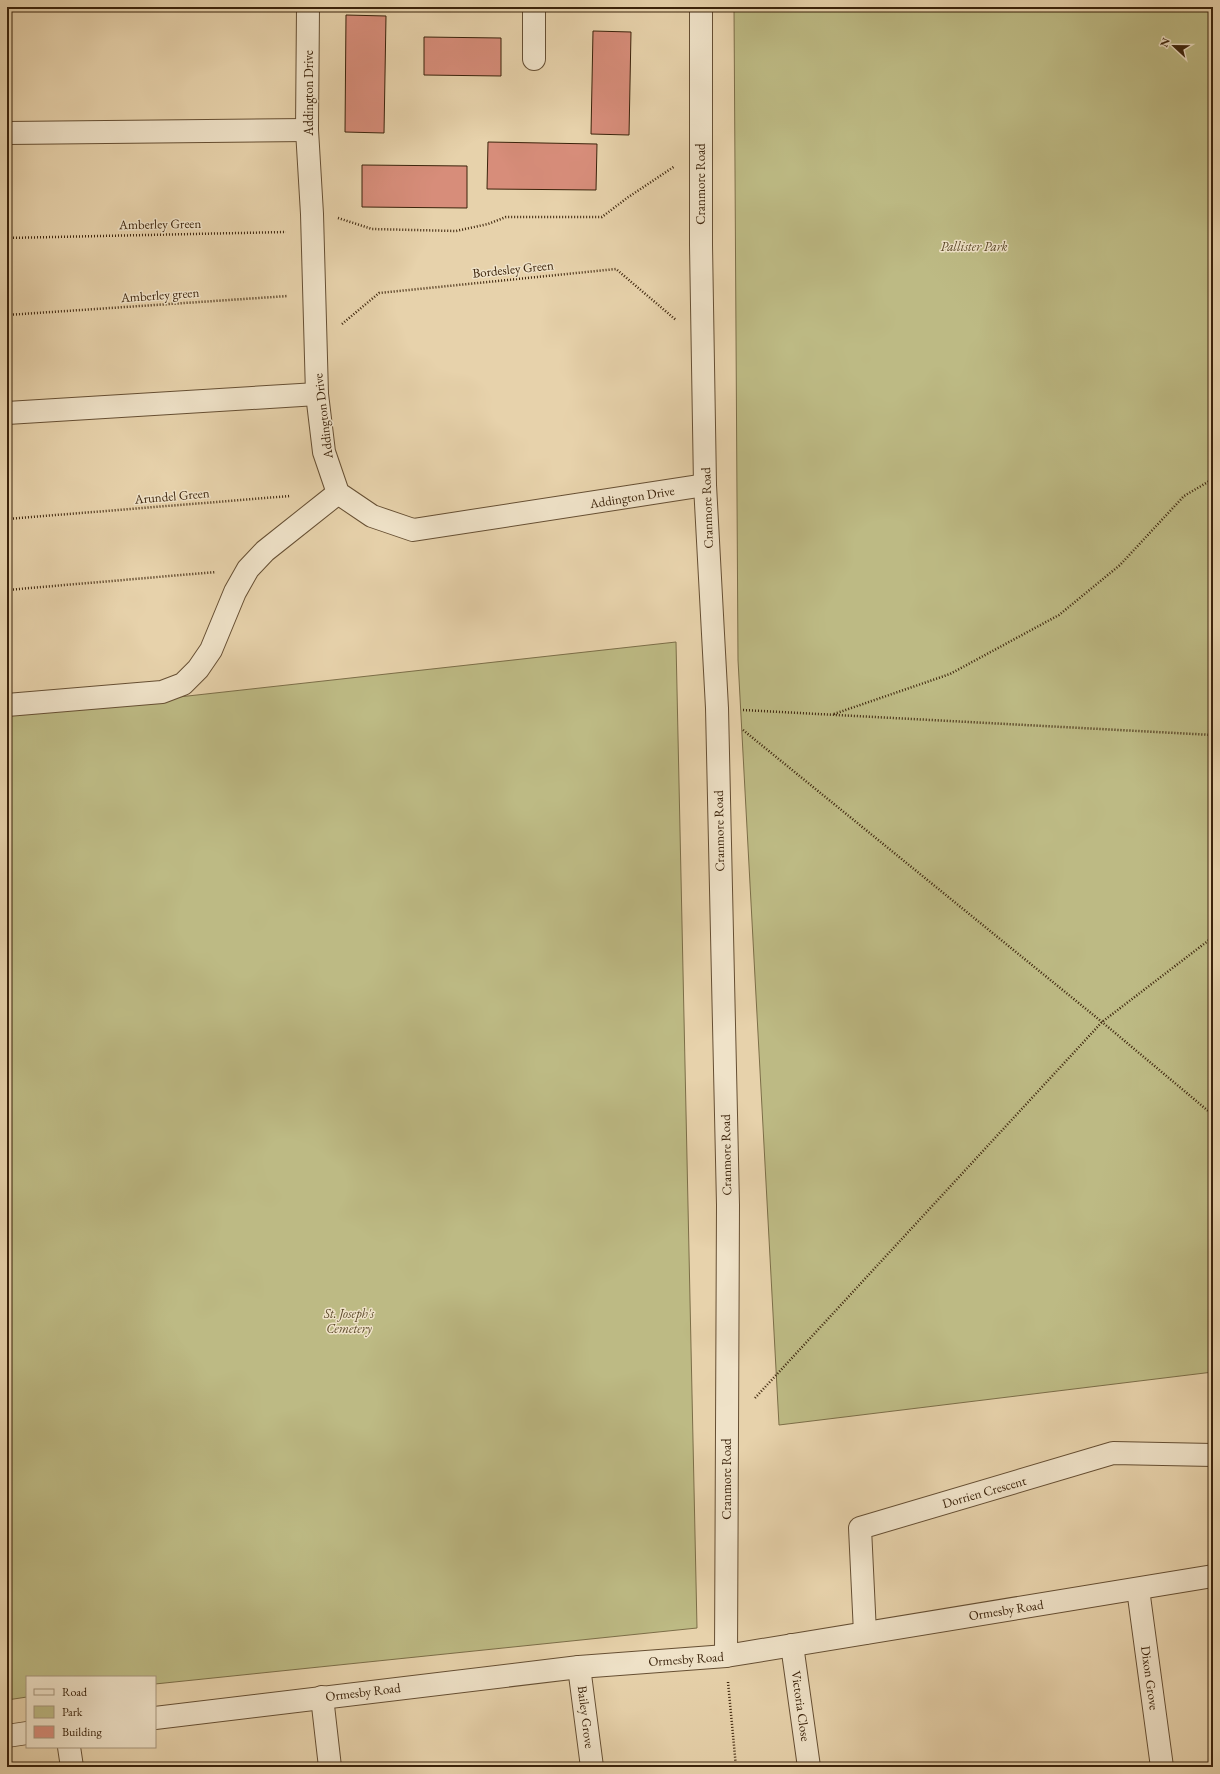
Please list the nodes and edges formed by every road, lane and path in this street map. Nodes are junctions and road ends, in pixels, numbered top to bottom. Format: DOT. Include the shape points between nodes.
graph roads {
  1 [pos="308,7"];
  2 [pos="534,7"];
  3 [pos="701,7"];
  4 [pos="534,59"];
  5 [pos="307,130"];
  6 [pos="7,133"];
  7 [pos="700,150"];
  8 [pos="313,223"];
  9 [pos="7,238"];
  10 [pos="315,295"];
  11 [pos="7,315"];
  12 [pos="703,343"];
  13 [pos="317,344"];
  14 [pos="318,394"];
  15 [pos="7,413"];
  16 [pos="1213,479"];
  17 [pos="705,486"];
  18 [pos="338,493"];
  19 [pos="291,496"];
  20 [pos="7,519"];
  21 [pos="248,569"];
  22 [pos="7,590"];
  23 [pos="7,706"];
  24 [pos="717,708"];
  25 [pos="833,715"];
  26 [pos="1213,735"];
  27 [pos="1213,937"];
  28 [pos="1102,1022"];
  29 [pos="1213,1116"];
  30 [pos="753,1399"];
  31 [pos="1213,1455"];
  32 [pos="1213,1576"];
  33 [pos="1138,1589"];
  34 [pos="865,1633"];
  35 [pos="792,1645"];
  36 [pos="726,1656"];
  37 [pos="580,1667"];
  38 [pos="322,1697"];
  39 [pos="156,1718"];
  40 [pos="26,1734"];
  41 [pos="7,1736"];
  42 [pos="69,1748"];
  43 [pos="72,1767"];
  44 [pos="330,1767"];
  45 [pos="592,1767"];
  46 [pos="736,1767"];
  47 [pos="809,1767"];
  48 [pos="1162,1767"];
  1 -- 5 [label="street, Addington Drive"];
  2 -- 4 [label="street"];
  3 -- 7 [label="street, Cranmore Road"];
  5 -- 6 [label="street"];
  5 -- 8 [label="street, Addington Drive"];
  7 -- 8 [label="path, Amberley Green" via="602,217 506,217 456,231 372,229 333,215"];
  7 -- 12 [label="street, Cranmore Road"];
  8 -- 9 [label="path, Amberley Green"];
  8 -- 10 [label="street, Addington Drive"];
  10 -- 11 [label="path, Amberley green"];
  10 -- 13 [label="street, Addington Drive"];
  12 -- 13 [label="path, Bordesley Green" via="616,269 379,293"];
  12 -- 17 [label="street, Cranmore Road"];
  13 -- 14 [label="street, Addington Drive"];
  14 -- 15 [label="street"];
  14 -- 18 [label="street, Addington Drive" via="324,452"];
  16 -- 25 [label="path" via="1184,496 1120,565 1058,614 950,674"];
  17 -- 18 [label="street, Addington Drive" via="413,530 372,516"];
  17 -- 24 [label="street, Cranmore Road"];
  18 -- 21 [label="street" via="266,551"];
  19 -- 20 [label="path, Arundel Green"];
  21 -- 22 [label="path"];
  21 -- 23 [label="street" via="235,592 211,650 198,669 183,684 162,692"];
  24 -- 25 [label="path"];
  24 -- 28 [label="path"];
  24 -- 36 [label="street, Cranmore Road" via="728,1205"];
  25 -- 26 [label="path"];
  27 -- 28 [label="path"];
  28 -- 29 [label="path"];
  28 -- 30 [label="path"];
  31 -- 34 [label="street, Dorrien Crescent" via="1113,1453 860,1528"];
  32 -- 33 [label="street, Ormesby Road"];
  33 -- 34 [label="street, Ormesby Road"];
  33 -- 48 [label="street, Dixon Grove"];
  34 -- 35 [label="street, Ormesby Road"];
  35 -- 36 [label="street, Ormesby Road"];
  35 -- 47 [label="street, Victoria Close"];
  36 -- 37 [label="street, Ormesby Road"];
  36 -- 46 [label="path"];
  37 -- 38 [label="street, Ormesby Road"];
  37 -- 45 [label="street, Bailey Grove"];
  38 -- 39 [label="street, Ormesby Road"];
  38 -- 44 [label="street"];
  40 -- 41 [label="street"];
  42 -- 43 [label="street"];
}
